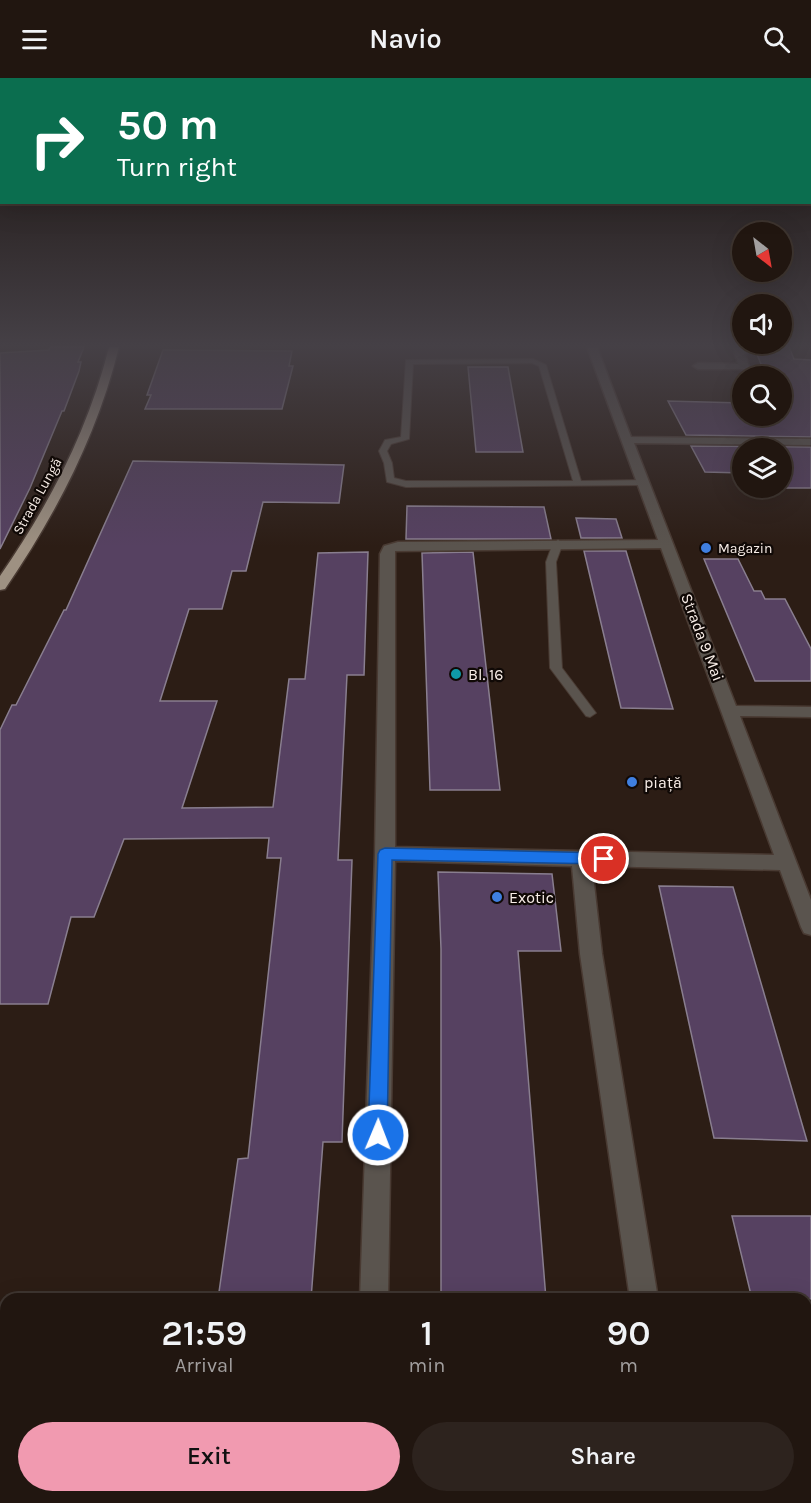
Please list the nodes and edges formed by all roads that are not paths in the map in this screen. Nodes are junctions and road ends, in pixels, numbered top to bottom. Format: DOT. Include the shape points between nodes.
graph roads {
  1 [pos="93,414"];
  2 [pos="406,414"];
  3 [pos="557,414"];
  4 [pos="617,414"];
  5 [pos="627,440"];
  6 [pos="811,442"];
  7 [pos="644,483"];
  8 [pos="578,484"];
  9 [pos="558,543"];
  10 [pos="667,544"];
  11 [pos="0,586"];
  12 [pos="731,711"];
  13 [pos="811,712"];
  14 [pos="590,713"];
  15 [pos="385,854"];
  16 [pos="581,858"];
  17 [pos="787,863"];
  18 [pos="811,927"];
  19 [pos="374,1293"];
  20 [pos="643,1293"];
  1 -- 11 [label="highway, Strada Lungă" via="76,458"];
  2 -- 8 [label="lane" via="405,439 388,442 383,451 390,480 406,484"];
  3 -- 8 [label="lane"];
  4 -- 5 [label="street, Strada 9 Mai"];
  5 -- 6 [label="street"];
  5 -- 7 [label="street, Strada 9 Mai"];
  7 -- 8 [label="lane"];
  7 -- 10 [label="street, Strada 9 Mai"];
  9 -- 10 [label="street"];
  9 -- 14 [label="lane" via="551,562 556,668"];
  9 -- 15 [label="street" via="389,549"];
  10 -- 12 [label="street, Strada 9 Mai"];
  12 -- 13 [label="street"];
  12 -- 17 [label="street, Strada 9 Mai"];
  15 -- 16 [label="street"];
  15 -- 19 [label="street"];
  16 -- 17 [label="street"];
  16 -- 20 [label="street" via="591,954"];
  17 -- 18 [label="street, Strada 9 Mai"];
}
